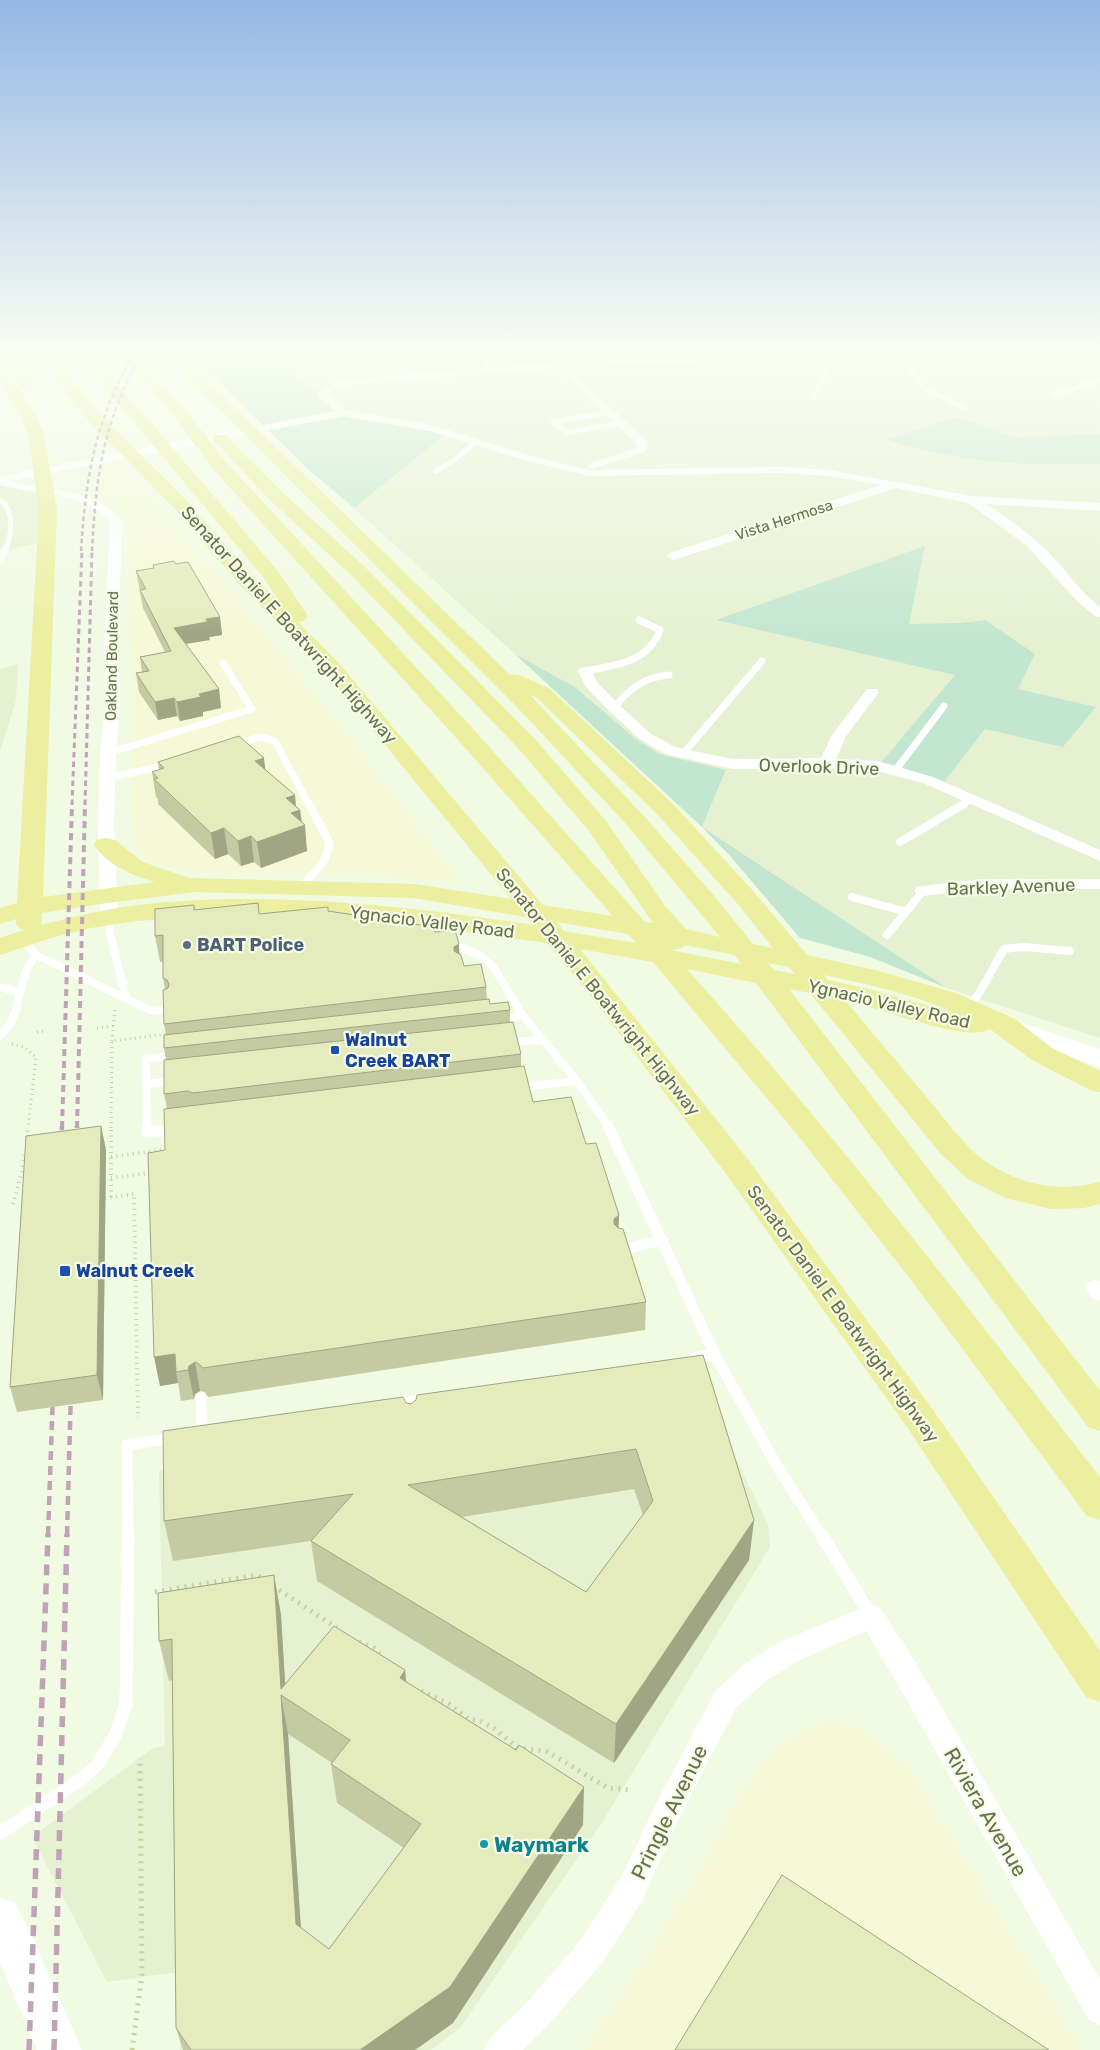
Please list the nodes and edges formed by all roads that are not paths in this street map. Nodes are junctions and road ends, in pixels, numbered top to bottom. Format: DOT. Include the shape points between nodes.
graph roads {
  1 [pos="38,444"];
  2 [pos="53,444"];
  3 [pos="120,444"];
  4 [pos="159,444"];
  5 [pos="195,444"];
  6 [pos="203,444"];
  7 [pos="226,444"];
  8 [pos="262,444"];
  9 [pos="474,444"];
  10 [pos="482,444"];
  11 [pos="642,444"];
  12 [pos="436,471"];
  13 [pos="574,471"];
  14 [pos="0,480"];
  15 [pos="18,480"];
  16 [pos="895,484"];
  17 [pos="75,497"];
  18 [pos="0,500"];
  19 [pos="972,500"];
  20 [pos="1100,507"];
  21 [pos="48,510"];
  22 [pos="673,556"];
  23 [pos="0,559"];
  24 [pos="1100,613"];
  25 [pos="639,620"];
  26 [pos="762,661"];
  27 [pos="223,663"];
  28 [pos="330,665"];
  29 [pos="492,669"];
  30 [pos="585,671"];
  31 [pos="669,675"];
  32 [pos="872,692"];
  33 [pos="944,706"];
  34 [pos="614,708"];
  35 [pos="222,749"];
  36 [pos="108,752"];
  37 [pos="682,754"];
  38 [pos="827,763"];
  39 [pos="177,764"];
  40 [pos="895,771"];
  41 [pos="107,778"];
  42 [pos="972,799"];
  43 [pos="900,842"];
  44 [pos="106,845"];
  45 [pos="1100,856"];
  46 [pos="1100,884"];
  47 [pos="195,885"];
  48 [pos="302,887"];
  49 [pos="923,891"];
  50 [pos="852,897"];
  51 [pos="108,906"];
  52 [pos="30,907"];
  53 [pos="323,910"];
  54 [pos="906,912"];
  55 [pos="0,916"];
  56 [pos="346,922"];
  57 [pos="677,935"];
  58 [pos="887,935"];
  59 [pos="441,942"];
  60 [pos="33,945"];
  61 [pos="0,947"];
  62 [pos="630,950"];
  63 [pos="1070,951"];
  64 [pos="0,987"];
  65 [pos="19,992"];
  66 [pos="126,998"];
  67 [pos="967,1008"];
  68 [pos="168,1011"];
  69 [pos="523,1016"];
  70 [pos="488,1020"];
  71 [pos="1005,1025"];
  72 [pos="0,1036"];
  73 [pos="542,1040"];
  74 [pos="493,1044"];
  75 [pos="186,1054"];
  76 [pos="1100,1058"];
  77 [pos="188,1080"];
  78 [pos="578,1081"];
  79 [pos="1100,1083"];
  80 [pos="147,1084"];
  81 [pos="503,1088"];
  82 [pos="189,1127"];
  83 [pos="1100,1193"];
  84 [pos="663,1240"];
  85 [pos="620,1250"];
  86 [pos="715,1355"];
  87 [pos="686,1360"];
  88 [pos="441,1397"];
  89 [pos="201,1398"];
  90 [pos="378,1406"];
  91 [pos="1100,1417"];
  92 [pos="199,1434"];
  93 [pos="1100,1505"];
  94 [pos="871,1616"];
  95 [pos="1100,1684"];
  96 [pos="0,1833"];
  97 [pos="0,1918"];
  98 [pos="1100,2009"];
  99 [pos="60,2050"];
  100 [pos="500,2050"];
  1 -- 21 [label="highway"];
  2 -- 21 [label="highway" via="55,472"];
  3 -- 28 [label="highway, Senator Daniel E Boatwright Highway"];
  4 -- 28 [label="highway" via="270,575"];
  5 -- 15 [label="street"];
  6 -- 93 [label="highway" via="702,1002 922,1272"];
  7 -- 57 [label="highway" via="276,496 358,571 508,724 598,826"];
  8 -- 29 [label="highway"];
  9 -- 12 [label="lane"];
  10 -- 13 [label="street"];
  11 -- 13 [label="street" via="642,450"];
  13 -- 16 [label="street" via="605,474 782,470 830,473"];
  14 -- 15 [label="street, Oakland Boulevard"];
  15 -- 17 [label="street, Oakland Boulevard"];
  16 -- 19 [label="street"];
  16 -- 22 [label="street, Vista Hermosa"];
  17 -- 36 [label="street, Oakland Boulevard" via="106,509 116,522 110,648 113,702"];
  18 -- 23 [label="lane" via="9,508 9,541"];
  19 -- 20 [label="street"];
  19 -- 24 [label="street" via="1021,534 1083,601"];
  21 -- 52 [label="highway"];
  25 -- 30 [label="lane" via="660,630 652,646 634,659"];
  26 -- 37 [label="lane"];
  27 -- 36 [label="lane" via="252,709"];
  28 -- 95 [label="highway, Senator Daniel E Boatwright Highway" via="600,990 732,1160 914,1410"];
  29 -- 83 [label="highway" via="544,693 666,810 745,897 952,1147 979,1172 1018,1190 1051,1198"];
  29 -- 91 [label="highway" via="597,777 692,887 800,1023"];
  30 -- 34 [label="street, Overlook Drive" via="591,684"];
  31 -- 34 [label="lane" via="641,680"];
  32 -- 38 [label="street" via="839,735"];
  33 -- 40 [label="lane"];
  34 -- 37 [label="street, Overlook Drive" via="646,737"];
  35 -- 48 [label="lane" via="258,737 275,741 330,844 327,858"];
  36 -- 41 [label="street, Oakland Boulevard"];
  37 -- 38 [label="street, Overlook Drive" via="733,764"];
  38 -- 40 [label="street, Overlook Drive" via="878,766"];
  39 -- 41 [label="lane"];
  40 -- 42 [label="street, Overlook Drive" via="928,780"];
  41 -- 44 [label="street, Oakland Boulevard"];
  42 -- 43 [label="lane"];
  42 -- 45 [label="street, Overlook Drive"];
  44 -- 47 [label="highway" via="134,867"];
  44 -- 51 [label="street, Oakland Boulevard"];
  46 -- 49 [label="street, Barkley Avenue" via="984,884"];
  47 -- 48 [label="highway, Ygnacio Valley Road"];
  47 -- 51 [label="highway, Ygnacio Valley Road"];
  48 -- 57 [label="highway, Ygnacio Valley Road" via="414,892"];
  49 -- 54 [label="lane"];
  50 -- 54 [label="lane"];
  51 -- 52 [label="highway, Ygnacio Valley Road"];
  51 -- 53 [label="highway, Ygnacio Valley Road"];
  51 -- 60 [label="highway, Ygnacio Valley Road"];
  51 -- 66 [label="lane" via="110,933"];
  52 -- 55 [label="highway, Ygnacio Valley Road"];
  52 -- 60 [label="highway"];
  53 -- 56 [label="lane"];
  53 -- 62 [label="highway, Ygnacio Valley Road" via="449,921"];
  54 -- 58 [label="lane"];
  57 -- 62 [label="highway" via="667,948"];
  57 -- 67 [label="highway, Ygnacio Valley Road" via="866,976"];
  59 -- 69 [label="lane" via="482,956"];
  60 -- 61 [label="highway, Ygnacio Valley Road"];
  60 -- 65 [label="lane"];
  60 -- 66 [label="lane"];
  62 -- 71 [label="highway, Ygnacio Valley Road" via="864,996 961,1024"];
  63 -- 67 [label="lane" via="1004,948 978,995"];
  64 -- 65 [label="lane"];
  65 -- 72 [label="lane" via="11,1026"];
  66 -- 68 [label="lane" via="150,1010"];
  67 -- 71 [label="highway, Ygnacio Valley Road"];
  69 -- 70 [label="lane"];
  69 -- 73 [label="lane"];
  71 -- 76 [label="street"];
  71 -- 79 [label="highway" via="1042,1054"];
  73 -- 74 [label="lane"];
  73 -- 78 [label="lane"];
  75 -- 80 [label="lane" via="146,1059"];
  77 -- 80 [label="lane"];
  78 -- 81 [label="lane"];
  78 -- 84 [label="lane" via="613,1133"];
  80 -- 82 [label="lane" via="147,1132"];
  84 -- 85 [label="lane"];
  84 -- 86 [label="lane"];
  86 -- 87 [label="lane"];
  86 -- 94 [label="lane" via="776,1466"];
  88 -- 90 [label="lane" via="411,1405"];
  89 -- 92 [label="lane"];
  92 -- 96 [label="lane" via="127,1445 126,1703 116,1734 96,1764 79,1781"];
  94 -- 98 [label="street, Riviera Avenue"];
  94 -- 100 [label="street, Pringle Avenue" via="790,1651 757,1671 726,1699 632,1888 592,1952 541,2010"];
  97 -- 99 [label="main road"];
}
